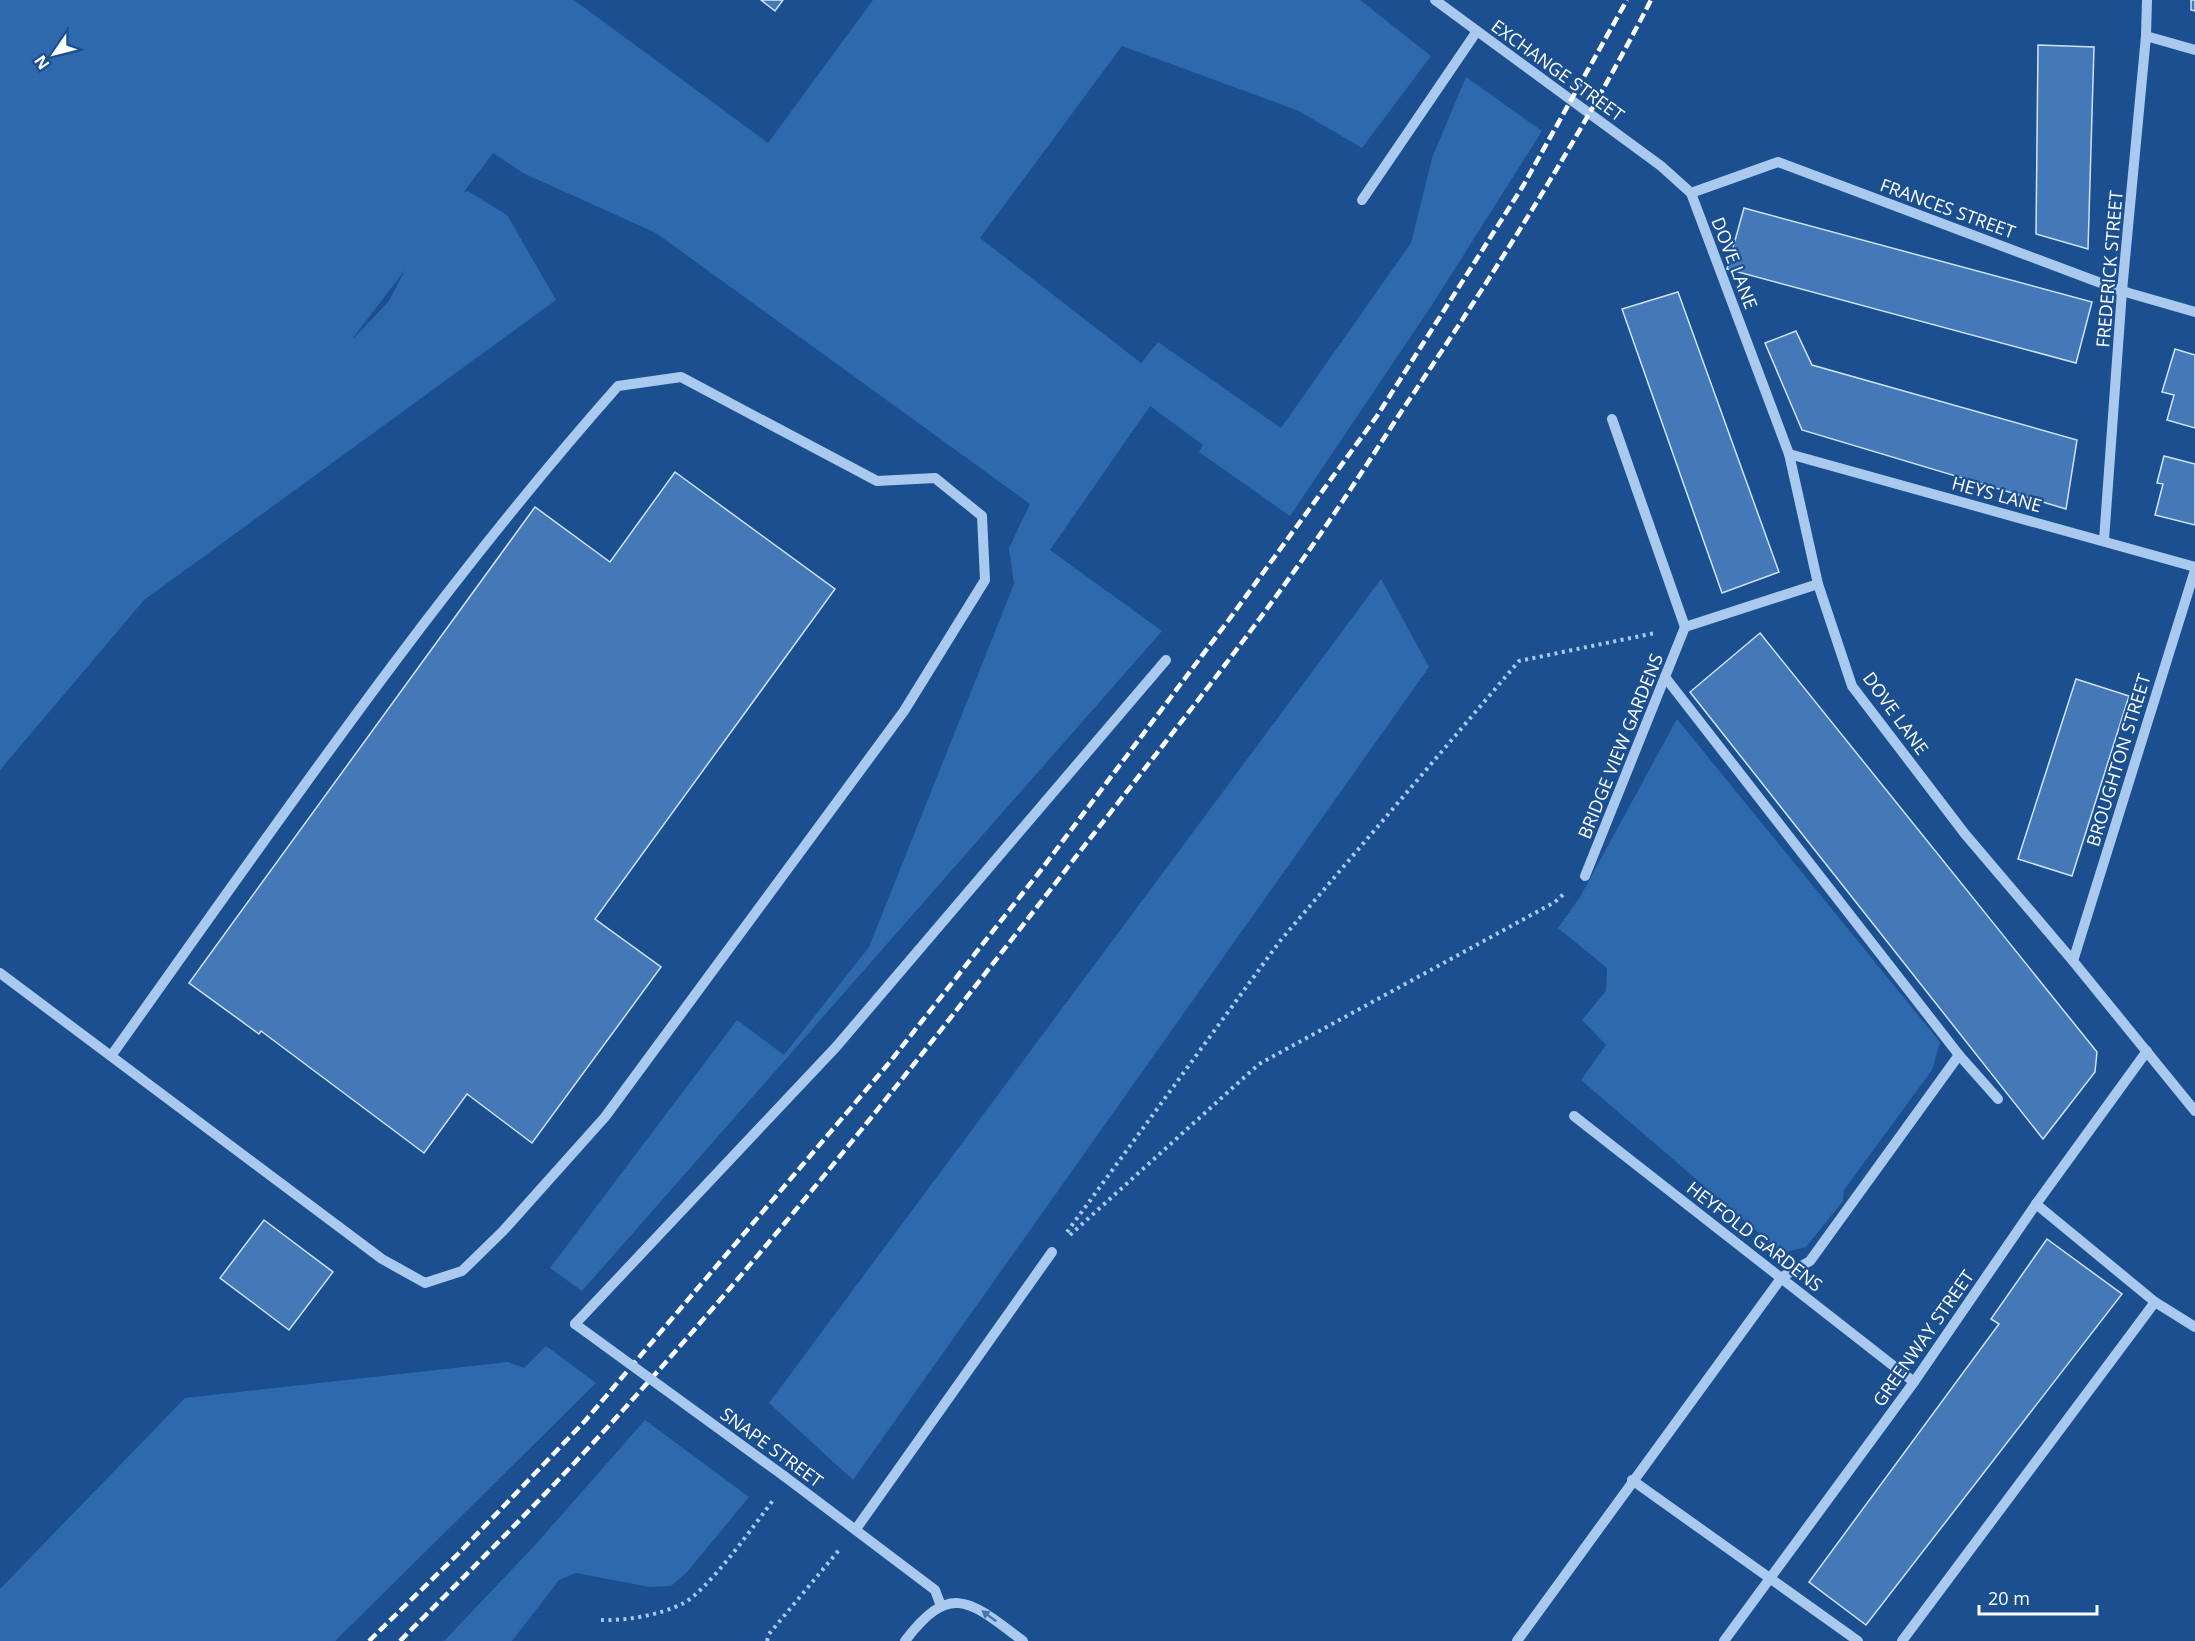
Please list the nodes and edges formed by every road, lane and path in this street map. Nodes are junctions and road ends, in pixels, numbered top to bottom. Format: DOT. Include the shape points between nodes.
graph roads {
  1 [pos="1435,0"];
  2 [pos="2147,0"];
  3 [pos="1478,31"];
  4 [pos="2146,36"];
  5 [pos="2195,50"];
  6 [pos="1661,166"];
  7 [pos="1691,193"];
  8 [pos="1362,200"];
  9 [pos="2122,291"];
  10 [pos="2195,312"];
  11 [pos="1612,419"];
  12 [pos="1789,454"];
  13 [pos="2104,540"];
  14 [pos="2195,568"];
  15 [pos="1818,584"];
  16 [pos="1685,627"];
  17 [pos="1166,660"];
  18 [pos="1665,677"];
  19 [pos="1585,876"];
  20 [pos="2073,961"];
  21 [pos="0,973"];
  22 [pos="2147,1051"];
  23 [pos="1959,1055"];
  24 [pos="111,1056"];
  25 [pos="1998,1099"];
  26 [pos="2195,1111"];
  27 [pos="1574,1116"];
  28 [pos="2036,1204"];
  29 [pos="1052,1252"];
  30 [pos="1782,1277"];
  31 [pos="2155,1302"];
  32 [pos="2195,1327"];
  33 [pos="1914,1382"];
  34 [pos="787,1478"];
  35 [pos="1632,1480"];
  36 [pos="856,1529"];
  37 [pos="1769,1580"];
  38 [pos="946,1604"];
  39 [pos="600,1620"];
  40 [pos="767,1641"];
  41 [pos="904,1641"];
  42 [pos="1023,1641"];
  43 [pos="1517,1641"];
  44 [pos="1724,1641"];
  45 [pos="1858,1641"];
  46 [pos="1902,1641"];
  1 -- 3 [label="street, EXCHANGE STREET"];
  2 -- 4 [label="street, FREDERICK STREET"];
  3 -- 6 [label="street, EXCHANGE STREET"];
  3 -- 8 [label="street"];
  4 -- 5 [label="street"];
  4 -- 9 [label="street, FREDERICK STREET"];
  6 -- 7 [label="street, DOVE LANE"];
  7 -- 9 [label="street, FRANCES STREET" via="1778,162"];
  7 -- 12 [label="street, DOVE LANE"];
  9 -- 10 [label="street, FRANCES STREET"];
  9 -- 13 [label="street, FREDERICK STREET"];
  11 -- 16 [label="street"];
  12 -- 13 [label="street, HEYS LANE"];
  12 -- 15 [label="street, DOVE LANE"];
  13 -- 14 [label="street, HEYS LANE"];
  14 -- 20 [label="street, BROUGHTON STREET"];
  15 -- 16 [label="street"];
  15 -- 20 [label="street, DOVE LANE" via="1852,686 1965,834"];
  16 -- 18 [label="street, BRIDGE VIEW GARDENS"];
  16 -- 29 [label="path" via="1519,661 1280,941"];
  17 -- 34 [label="street, SNAPE STREET, bridge" via="836,1047 575,1323"];
  18 -- 19 [label="street, BRIDGE VIEW GARDENS"];
  18 -- 23 [label="street"];
  19 -- 29 [label="path" via="1555,902 1259,1064"];
  20 -- 22 [label="street, DOVE LANE"];
  21 -- 24 [label="street"];
  22 -- 26 [label="street, DOVE LANE"];
  22 -- 28 [label="street, GREENWAY STREET"];
  23 -- 25 [label="street"];
  23 -- 30 [label="street" via="1810,1261"];
  24 -- 24 [label="street" via="382,1259 425,1283 462,1271 605,1117 904,711 985,580 982,516 935,477 877,481 681,377 618,386 546,467 367,698"];
  27 -- 30 [label="street, HEYFOLD GARDENS"];
  28 -- 31 [label="street"];
  28 -- 33 [label="street, GREENWAY STREET"];
  29 -- 36 [label="street"];
  30 -- 33 [label="street, HEYFOLD GARDENS"];
  30 -- 35 [label="street"];
  31 -- 32 [label="street"];
  31 -- 46 [label="street"];
  33 -- 37 [label="street, GREENWAY STREET"];
  34 -- 36 [label="street, SNAPE STREET"];
  34 -- 39 [label="path" via="712,1576 683,1604 624,1621"];
  35 -- 37 [label="street"];
  35 -- 43 [label="street"];
  36 -- 38 [label="street, SNAPE STREET" via="934,1590"];
  36 -- 40 [label="path"];
  37 -- 44 [label="street, GREENWAY STREET"];
  37 -- 45 [label="street"];
  38 -- 41 [label="street" via="922,1618"];
  42 -- 38 [label="street, one-way" via="982,1610 965,1603"];
}
